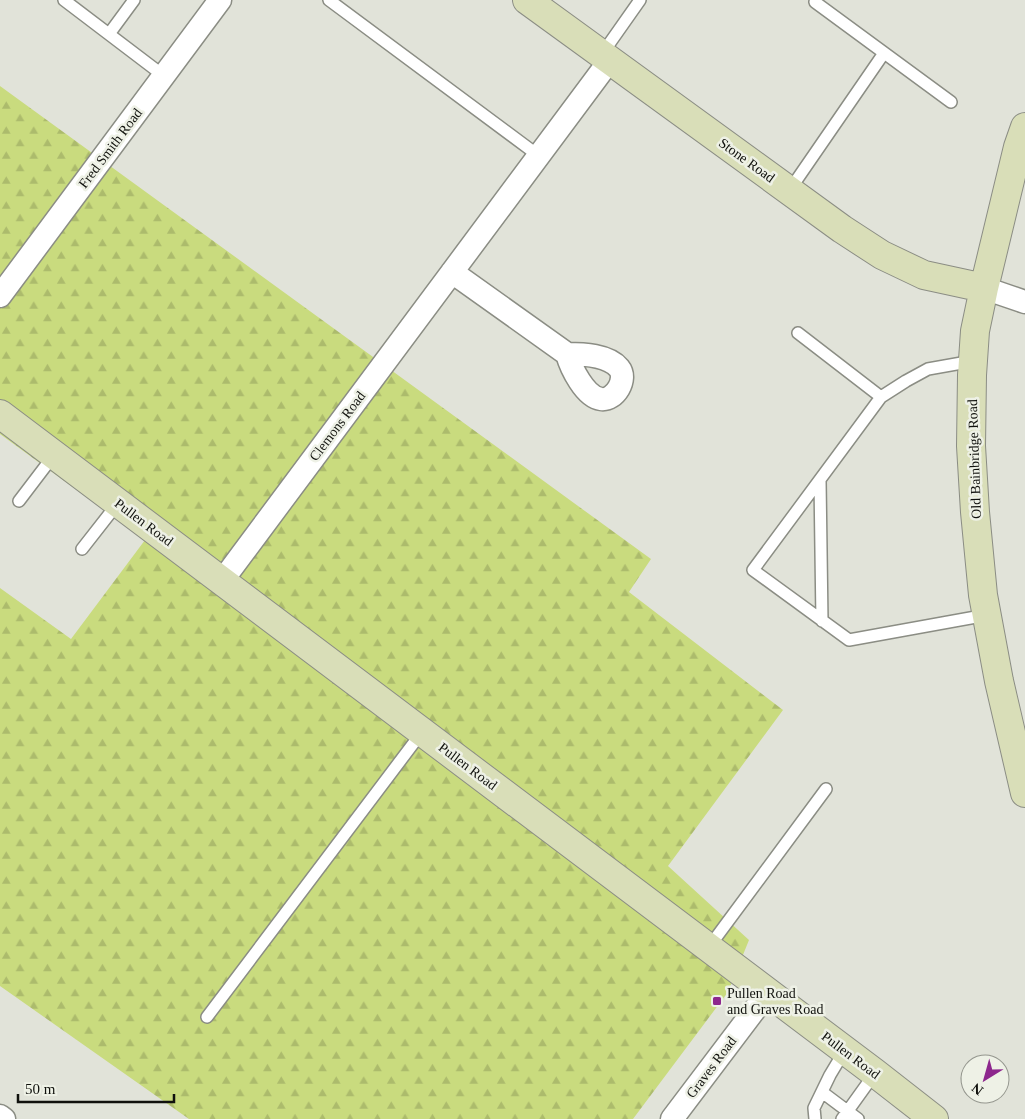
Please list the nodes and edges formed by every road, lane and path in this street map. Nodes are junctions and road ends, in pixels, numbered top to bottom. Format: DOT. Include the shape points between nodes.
graph roads {
  1 [pos="64,0"];
  2 [pos="134,0"];
  3 [pos="220,0"];
  4 [pos="329,0"];
  5 [pos="527,0"];
  6 [pos="640,0"];
  7 [pos="815,2"];
  8 [pos="109,34"];
  9 [pos="884,53"];
  10 [pos="606,57"];
  11 [pos="164,76"];
  12 [pos="951,102"];
  13 [pos="1025,127"];
  14 [pos="539,156"];
  15 [pos="1018,186"];
  16 [pos="789,191"];
  17 [pos="452,272"];
  18 [pos="984,288"];
  19 [pos="0,296"];
  20 [pos="1025,302"];
  21 [pos="798,334"];
  22 [pos="567,354"];
  23 [pos="973,361"];
  24 [pos="881,398"];
  25 [pos="0,414"];
  26 [pos="54,455"];
  27 [pos="820,480"];
  28 [pos="18,501"];
  29 [pos="118,503"];
  30 [pos="82,549"];
  31 [pos="222,581"];
  32 [pos="987,615"];
  33 [pos="822,621"];
  34 [pos="422,732"];
  35 [pos="826,790"];
  36 [pos="1025,793"];
  37 [pos="708,947"];
  38 [pos="768,992"];
  39 [pos="207,1017"];
  40 [pos="845,1050"];
  41 [pos="875,1073"];
  42 [pos="822,1092"];
  43 [pos="845,1115"];
  44 [pos="0,1116"];
  45 [pos="4,1119"];
  46 [pos="672,1119"];
  47 [pos="814,1119"];
  48 [pos="858,1119"];
  49 [pos="934,1119"];
  1 -- 8 [label="lane"];
  2 -- 8 [label="lane"];
  3 -- 11 [label="street, Fred Smith Road"];
  4 -- 14 [label="lane"];
  5 -- 10 [label="street, Stone Road"];
  6 -- 10 [label="lane"];
  7 -- 9 [label="lane"];
  8 -- 11 [label="lane"];
  9 -- 12 [label="lane"];
  9 -- 16 [label="lane"];
  10 -- 14 [label="street, Clemons Road"];
  10 -- 16 [label="street, Stone Road"];
  11 -- 19 [label="street, Fred Smith Road"];
  13 -- 15 [label="street, Old Bainbridge Road" via="1018,147"];
  14 -- 17 [label="street, Clemons Road"];
  15 -- 18 [label="street, Old Bainbridge Road"];
  16 -- 18 [label="street, Stone Road" via="882,255 924,275"];
  17 -- 22 [label="street"];
  17 -- 31 [label="street, Clemons Road"];
  18 -- 20 [label="street"];
  18 -- 23 [label="street, Old Bainbridge Road"];
  21 -- 24 [label="lane"];
  23 -- 24 [label="lane" via="928,369"];
  23 -- 32 [label="street, Old Bainbridge Road" via="975,512"];
  24 -- 27 [label="lane"];
  25 -- 26 [label="street, Pullen Road"];
  26 -- 28 [label="lane"];
  26 -- 29 [label="street, Pullen Road"];
  27 -- 33 [label="lane"];
  27 -- 33 [label="lane" via="753,570"];
  29 -- 30 [label="lane"];
  29 -- 31 [label="street, Pullen Road"];
  31 -- 34 [label="street, Pullen Road"];
  32 -- 33 [label="lane" via="849,640"];
  32 -- 36 [label="street, Old Bainbridge Road"];
  34 -- 37 [label="street, Pullen Road"];
  34 -- 39 [label="lane"];
  35 -- 37 [label="lane"];
  37 -- 38 [label="street, Pullen Road"];
  38 -- 40 [label="street, Pullen Road"];
  38 -- 46 [label="street, Graves Road"];
  40 -- 41 [label="street, Pullen Road"];
  40 -- 42 [label="lane"];
  41 -- 43 [label="lane"];
  41 -- 49 [label="street, Pullen Road"];
  42 -- 43 [label="lane"];
  42 -- 47 [label="lane" via="814,1108"];
  43 -- 48 [label="lane"];
  44 -- 45 [label="street"];
}
